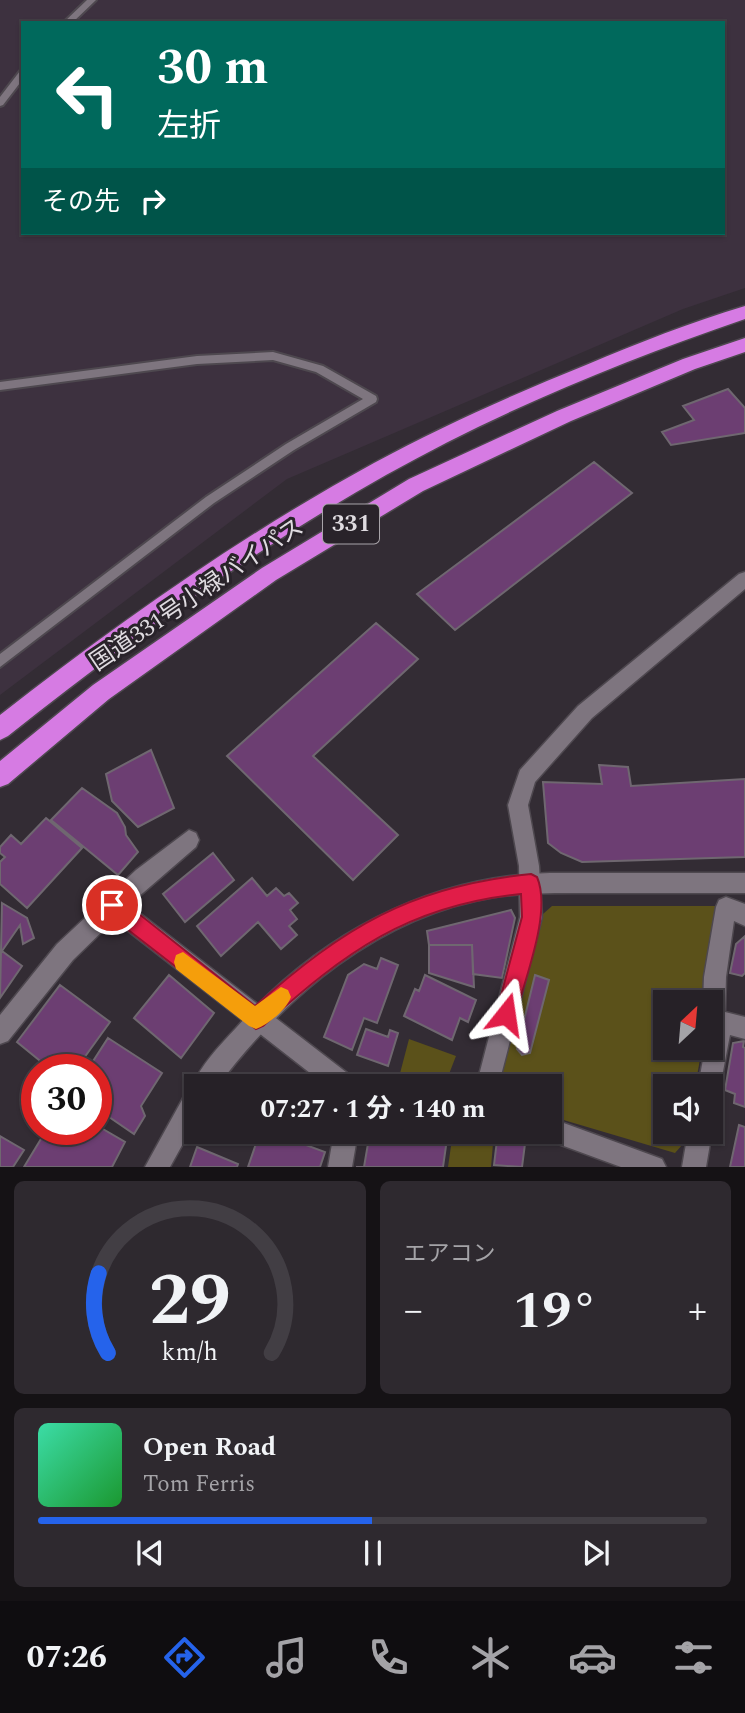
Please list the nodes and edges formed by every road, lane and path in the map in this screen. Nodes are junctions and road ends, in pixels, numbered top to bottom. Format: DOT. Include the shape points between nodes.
graph roads {
  1 [pos="92,0"];
  2 [pos="69,21"];
  3 [pos="21,76"];
  4 [pos="0,103"];
  5 [pos="745,312"];
  6 [pos="745,345"];
  7 [pos="0,386"];
  8 [pos="745,579"];
  9 [pos="0,662"];
  10 [pos="0,729"];
  11 [pos="0,776"];
  12 [pos="188,840"];
  13 [pos="745,883"];
  14 [pos="531,884"];
  15 [pos="112,905"];
  16 [pos="745,915"];
  17 [pos="715,990"];
  18 [pos="256,1019"];
  19 [pos="723,1022"];
  20 [pos="745,1028"];
  21 [pos="0,1033"];
  22 [pos="213,1074"];
  23 [pos="330,1074"];
  24 [pos="490,1074"];
  25 [pos="184,1118"];
  26 [pos="562,1134"];
  27 [pos="344,1144"];
  28 [pos="698,1144"];
  29 [pos="156,1167"];
  30 [pos="340,1167"];
  31 [pos="654,1167"];
  32 [pos="694,1167"];
  1 -- 2 [label="lane"];
  3 -- 4 [label="lane"];
  5 -- 10 [label="highway, 国道331号小禄バイパス / 331" via="541,390 397,460 250,547 79,666"];
  6 -- 11 [label="highway, 国道331号小禄バイパス / 331" via="564,416 416,485 236,597 101,692"];
  7 -- 9 [label="lane" via="197,360 273,356 319,369 372,400 210,500"];
  8 -- 14 [label="street" via="585,712 527,777 518,805"];
  12 -- 15 [label="street"];
  13 -- 14 [label="street"];
  14 -- 18 [label="street" via="445,898 395,918 347,944"];
  14 -- 24 [label="street" via="531,917"];
  15 -- 18 [label="street"];
  15 -- 21 [label="street" via="65,952"];
  16 -- 17 [label="street" via="726,907"];
  18 -- 22 [label="street"];
  18 -- 23 [label="street"];
  19 -- 20 [label="street"];
  25 -- 29 [label="street"];
  26 -- 31 [label="street"];
  27 -- 30 [label="street"];
  28 -- 32 [label="street"];
}
